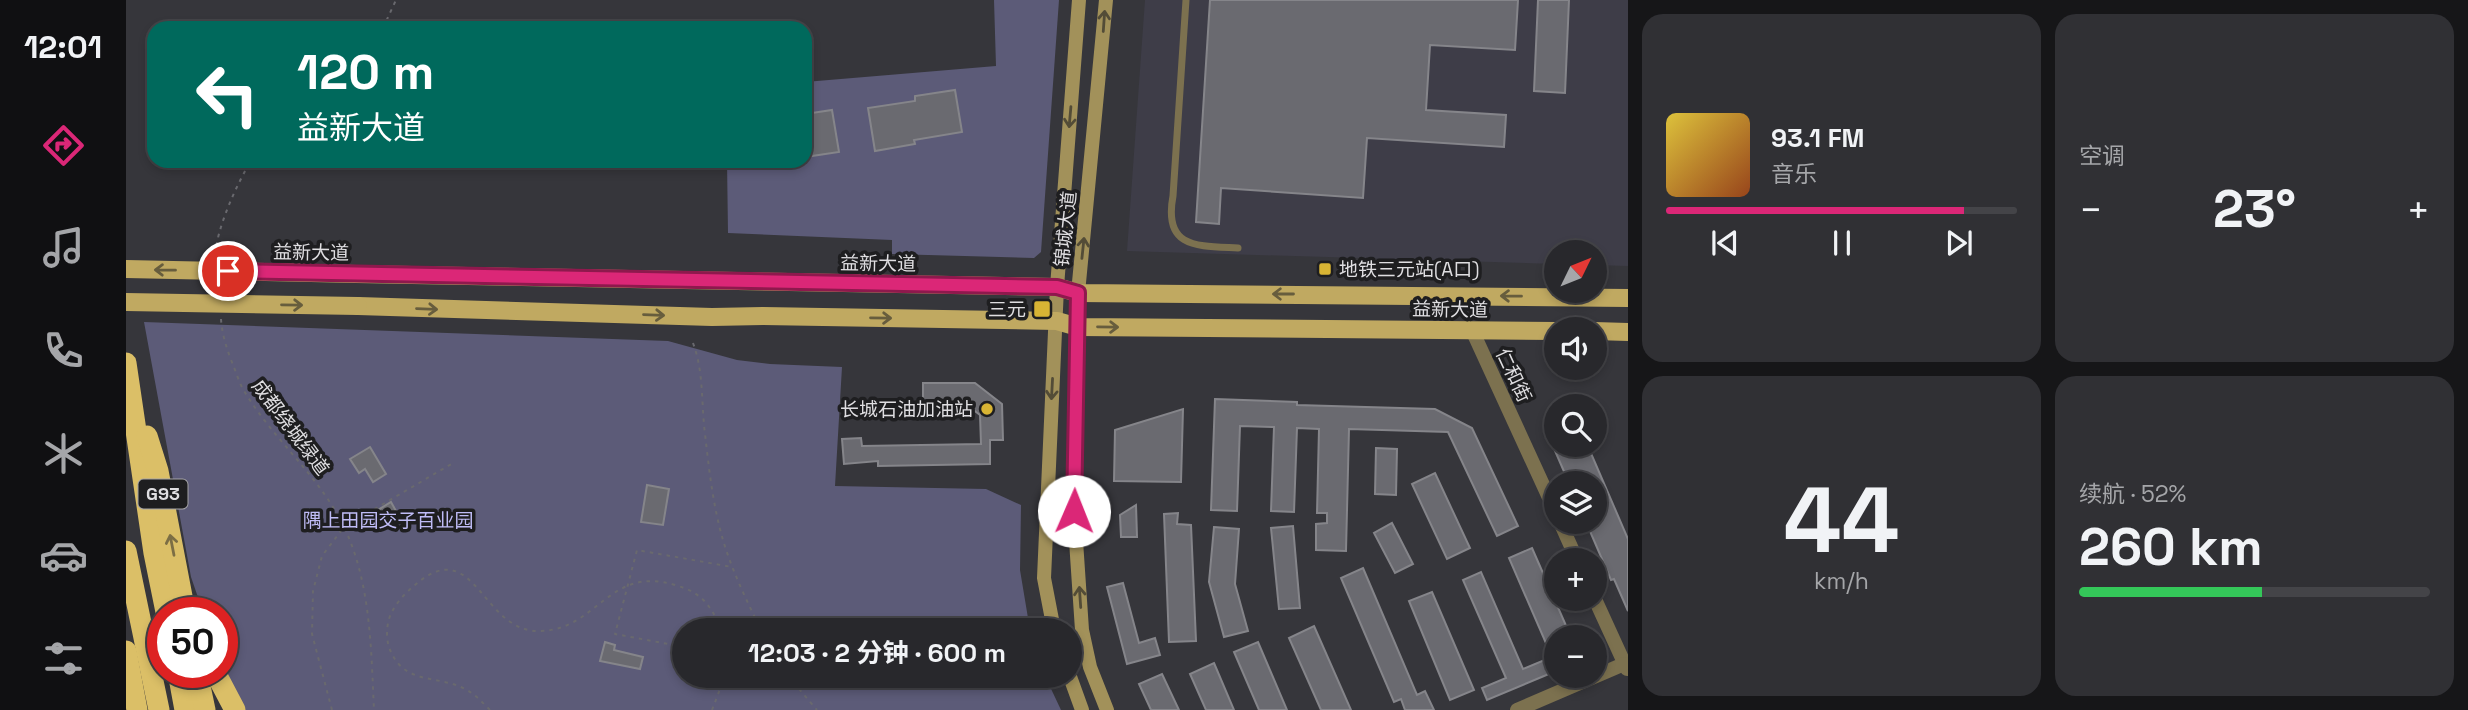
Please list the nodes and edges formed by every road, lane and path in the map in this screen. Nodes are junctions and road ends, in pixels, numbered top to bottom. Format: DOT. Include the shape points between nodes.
graph roads {
  1 [pos="396,0"];
  2 [pos="1079,0"];
  3 [pos="1105,0"];
  4 [pos="1186,0"];
  5 [pos="386,21"];
  6 [pos="248,168"];
  7 [pos="1238,248"];
  8 [pos="217,256"];
  9 [pos="126,269"];
  10 [pos="1057,287"];
  11 [pos="1078,293"];
  12 [pos="1628,298"];
  13 [pos="126,302"];
  14 [pos="220,309"];
  15 [pos="1057,321"];
  16 [pos="1078,327"];
  17 [pos="1472,330"];
  18 [pos="1544,331"];
  19 [pos="1607,331"];
  20 [pos="1628,332"];
  21 [pos="693,342"];
  22 [pos="127,370"];
  23 [pos="453,463"];
  24 [pos="1544,487"];
  25 [pos="344,527"];
  26 [pos="126,551"];
  27 [pos="733,567"];
  28 [pos="628,586"];
  29 [pos="163,597"];
  30 [pos="182,597"];
  31 [pos="1600,611"];
  32 [pos="717,618"];
  33 [pos="755,618"];
  34 [pos="1052,618"];
  35 [pos="672,645"];
  36 [pos="126,651"];
  37 [pos="1626,668"];
  38 [pos="180,688"];
  39 [pos="200,688"];
  40 [pos="223,688"];
  41 [pos="720,688"];
  42 [pos="798,688"];
  43 [pos="1074,688"];
  44 [pos="137,710"];
  45 [pos="159,710"];
  46 [pos="185,710"];
  47 [pos="205,710"];
  48 [pos="234,710"];
  49 [pos="332,710"];
  50 [pos="374,710"];
  51 [pos="489,710"];
  52 [pos="712,710"];
  53 [pos="817,710"];
  54 [pos="1082,710"];
  55 [pos="1107,710"];
  56 [pos="1517,710"];
  1 -- 5 [label="path"];
  2 -- 10 [label="main road, one-way"];
  11 -- 3 [label="main road, 锦城大道, one-way"];
  4 -- 7 [label="lane" via="1169,215 1186,243"];
  6 -- 8 [label="path" via="225,217 216,243"];
  10 -- 9 [label="main road, 益新大道, one-way, bridge"];
  10 -- 11 [label="main road, 益新大道"];
  10 -- 15 [label="main road"];
  12 -- 11 [label="main road, 益新大道, one-way"];
  11 -- 16 [label="main road, 锦城大道"];
  13 -- 15 [label="main road, 益新大道, one-way, bridge"];
  14 -- 25 [label="path, 成都绕城绿道" via="222,335 244,392 309,473"];
  15 -- 16 [label="main road, 益新大道"];
  15 -- 34 [label="main road, one-way" via="1044,579"];
  16 -- 17 [label="main road, 益新大道, one-way"];
  55 -- 16 [label="main road, 锦城大道, one-way" via="1082,630 1074,511"];
  17 -- 18 [label="main road, 益新大道"];
  17 -- 24 [label="street, 仁和街"];
  19 -- 20 [label="main road"];
  21 -- 27 [label="path" via="699,359 712,491"];
  22 -- 29 [label="highway"];
  30 -- 22 [label="highway, G93, one-way" via="158,471"];
  23 -- 25 [label="path"];
  25 -- 49 [label="path" via="322,556 313,591 312,634"];
  25 -- 50 [label="path, 成都绕城绿道" via="366,605"];
  26 -- 45 [label="highway"];
  27 -- 28 [label="path" via="637,550"];
  27 -- 33 [label="path"];
  28 -- 32 [label="path" via="658,580 698,593"];
  28 -- 35 [label="path" via="615,634"];
  28 -- 51 [label="path" via="578,619 537,632 496,612 469,579 453,569 428,573 408,590 388,623 388,645 396,661 423,679 463,688"];
  31 -- 37 [label="street"];
  36 -- 44 [label="highway"];
  37 -- 56 [label="street"];
  38 -- 46 [label="highway"];
  39 -- 47 [label="highway"];
  40 -- 48 [label="highway"];
  41 -- 52 [label="path"];
  42 -- 53 [label="path"];
  43 -- 54 [label="main road"];
}
